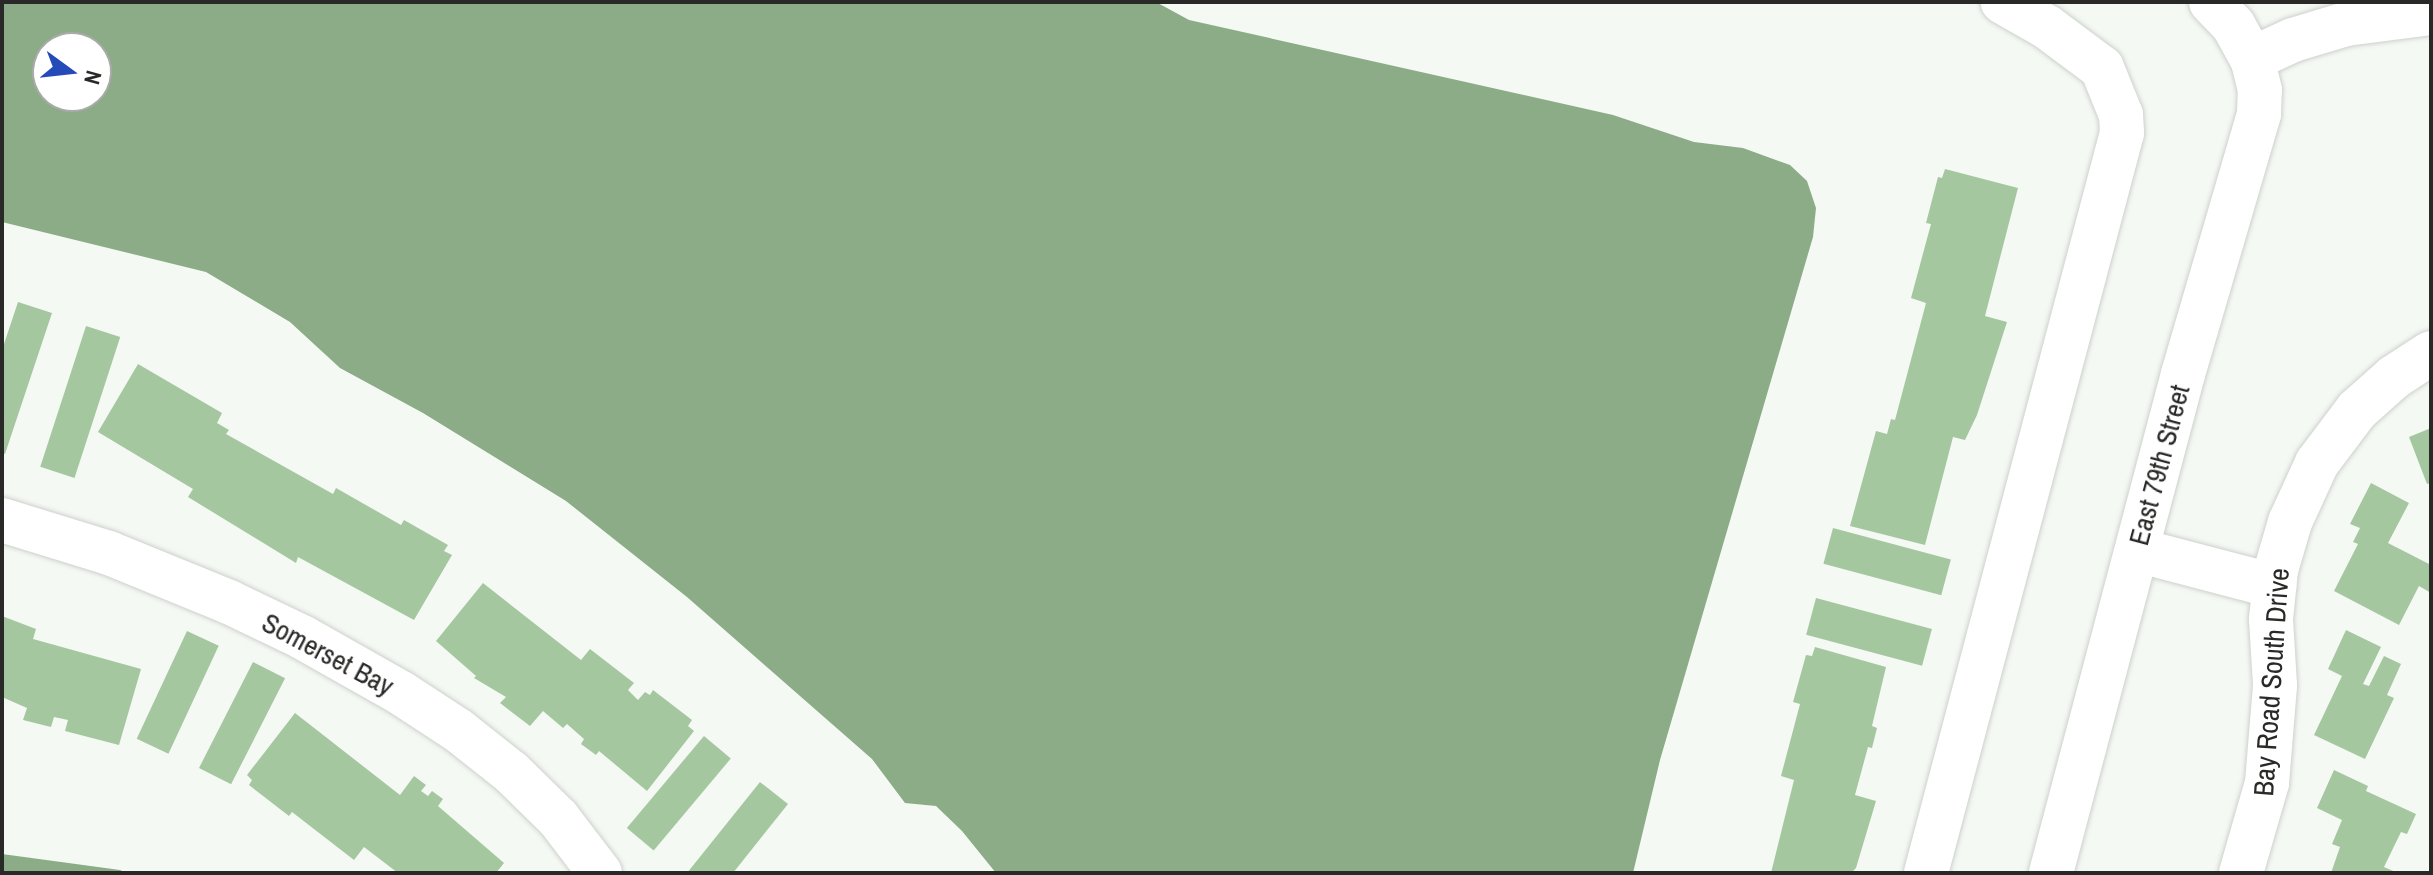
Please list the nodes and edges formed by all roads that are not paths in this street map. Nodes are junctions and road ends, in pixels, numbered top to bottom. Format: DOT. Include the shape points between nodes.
graph roads {
  1 [pos="2003,2"];
  2 [pos="2211,2"];
  3 [pos="2431,13"];
  4 [pos="2252,59"];
  5 [pos="2431,353"];
  6 [pos="2,520"];
  7 [pos="2137,550"];
  8 [pos="2274,586"];
  9 [pos="600,873"];
  10 [pos="1926,873"];
  11 [pos="2051,873"];
  12 [pos="2241,873"];
  1 -- 10 [label="street" via="2102,68 2121,115 2122,133"];
  2 -- 4 [label="street, East 79th Street" via="2234,26"];
  3 -- 4 [label="street" via="2346,24"];
  4 -- 7 [label="street, East 79th Street" via="2260,90 2259,114"];
  5 -- 8 [label="street, Bay Road South Drive" via="2368,399 2326,449 2290,522"];
  6 -- 9 [label="street, Somerset Bay" via="109,553 229,602 401,693 511,772 558,818"];
  7 -- 8 [label="street"];
  7 -- 11 [label="street, East 79th Street"];
  8 -- 12 [label="street, Bay Road South Drive" via="2274,718 2267,783"];
}
